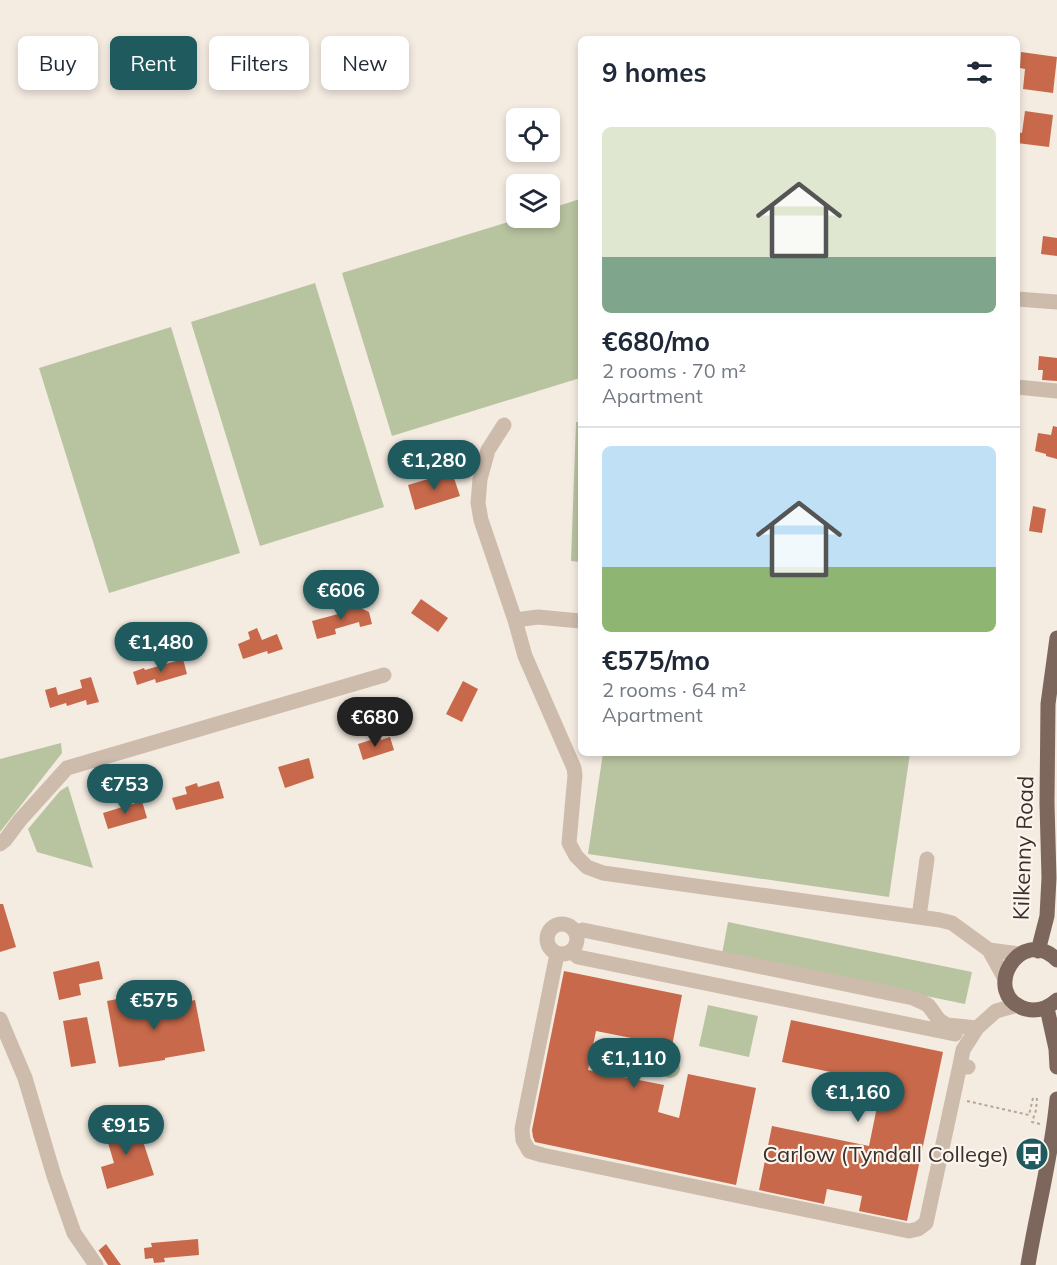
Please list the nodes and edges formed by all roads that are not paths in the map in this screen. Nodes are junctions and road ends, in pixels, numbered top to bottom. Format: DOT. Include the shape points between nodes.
graph roads {
  1 [pos="1020,299"];
  2 [pos="1057,302"];
  3 [pos="1020,387"];
  4 [pos="1057,391"];
  5 [pos="504,425"];
  6 [pos="515,620"];
  7 [pos="578,621"];
  8 [pos="1057,638"];
  9 [pos="384,675"];
  10 [pos="0,844"];
  11 [pos="927,859"];
  12 [pos="919,917"];
  13 [pos="581,927"];
  14 [pos="989,950"];
  15 [pos="1038,951"];
  16 [pos="564,953"];
  17 [pos="1020,954"];
  18 [pos="1057,960"];
  19 [pos="1005,982"];
  20 [pos="1052,1004"];
  21 [pos="1017,1005"];
  22 [pos="996,1011"];
  23 [pos="0,1019"];
  24 [pos="977,1028"];
  25 [pos="1057,1067"];
  26 [pos="1057,1100"];
  27 [pos="96,1265"];
  28 [pos="1028,1265"];
  1 -- 2 [label="street"];
  3 -- 4 [label="street"];
  5 -- 6 [label="street" via="488,450 478,503"];
  6 -- 7 [label="street" via="538,617"];
  6 -- 12 [label="street" via="525,656 574,768 569,843 587,867 603,873"];
  8 -- 15 [label="main road, Kilkenny Road" via="1048,704 1047,916"];
  9 -- 10 [label="street" via="67,768"];
  11 -- 12 [label="street"];
  12 -- 14 [label="street" via="952,923"];
  13 -- 16 [label="street" via="577,943"];
  13 -- 16 [label="street" via="557,925 546,931 549,949"];
  13 -- 24 [label="street" via="914,998 928,1005 947,1025"];
  14 -- 17 [label="street"];
  14 -- 19 [label="street"];
  15 -- 17 [label="main road"];
  15 -- 18 [label="main road"];
  16 -- 24 [label="street" via="963,1036"];
  16 -- 24 [label="street" via="522,1129 529,1151 909,1231 926,1223 953,1098 964,1066 963,1050"];
  17 -- 19 [label="main road" via="1009,966"];
  19 -- 21 [label="main road"];
  19 -- 22 [label="street"];
  20 -- 21 [label="main road" via="1035,1010"];
  20 -- 25 [label="main road"];
  21 -- 22 [label="street"];
  22 -- 24 [label="street"];
  23 -- 27 [label="street" via="25,1078 74,1233"];
  26 -- 28 [label="main road"];
}
